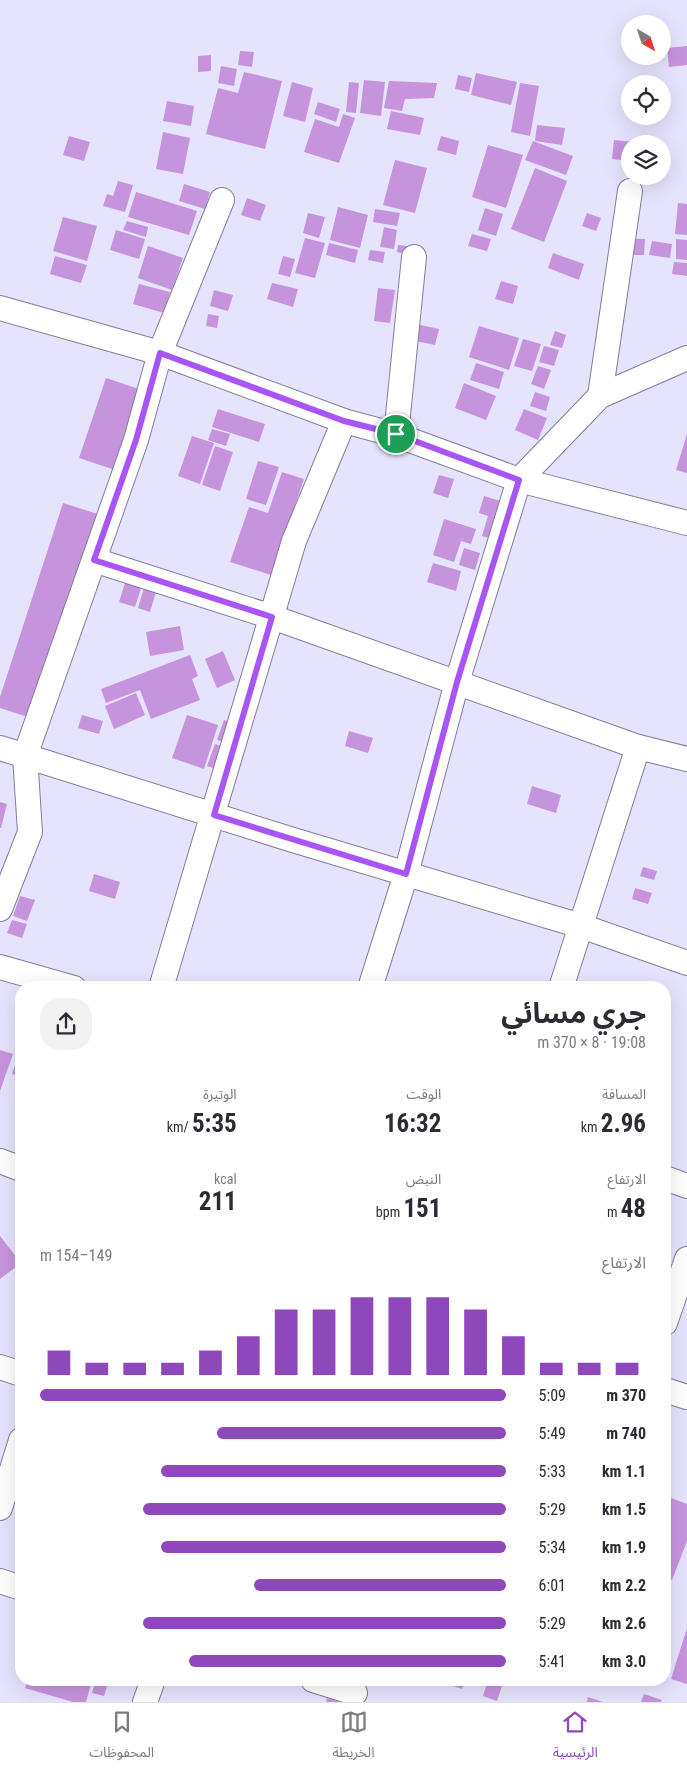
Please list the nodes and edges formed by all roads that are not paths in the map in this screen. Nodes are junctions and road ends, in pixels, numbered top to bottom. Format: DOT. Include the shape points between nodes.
graph roads {
  1 [pos="630,190"];
  2 [pos="222,200"];
  3 [pos="414,257"];
  4 [pos="0,308"];
  5 [pos="160,353"];
  6 [pos="687,358"];
  7 [pos="600,396"];
  8 [pos="344,421"];
  9 [pos="396,434"];
  10 [pos="519,480"];
  11 [pos="687,523"];
  12 [pos="94,560"];
  13 [pos="272,617"];
  14 [pos="457,682"];
  15 [pos="638,747"];
  16 [pos="0,748"];
  17 [pos="25,756"];
  18 [pos="687,760"];
  19 [pos="214,815"];
  20 [pos="406,874"];
  21 [pos="0,909"];
  22 [pos="581,926"];
  23 [pos="687,964"];
  24 [pos="0,967"];
  25 [pos="49,981"];
  26 [pos="163,981"];
  27 [pos="372,981"];
  28 [pos="564,981"];
  29 [pos="0,1161"];
  30 [pos="15,1167"];
  31 [pos="671,1180"];
  32 [pos="687,1186"];
  33 [pos="687,1259"];
  34 [pos="671,1305"];
  35 [pos="0,1366"];
  36 [pos="15,1372"];
  37 [pos="671,1392"];
  38 [pos="687,1397"];
  39 [pos="15,1459"];
  40 [pos="0,1508"];
  41 [pos="0,1581"];
  42 [pos="15,1586"];
  43 [pos="151,1686"];
  44 [pos="334,1686"];
  45 [pos="356,1692"];
  46 [pos="145,1702"];
  1 -- 7 [label="street"];
  2 -- 5 [label="street"];
  3 -- 9 [label="street"];
  4 -- 5 [label="street"];
  5 -- 8 [label="street"];
  5 -- 12 [label="street" via="136,440"];
  6 -- 7 [label="street"];
  7 -- 10 [label="street"];
  8 -- 9 [label="street"];
  8 -- 13 [label="street" via="294,541"];
  9 -- 10 [label="street"];
  10 -- 11 [label="street"];
  10 -- 14 [label="street"];
  12 -- 13 [label="street"];
  12 -- 17 [label="street"];
  13 -- 14 [label="street"];
  13 -- 19 [label="street"];
  14 -- 15 [label="street"];
  14 -- 20 [label="street"];
  15 -- 18 [label="street"];
  15 -- 22 [label="street"];
  16 -- 17 [label="street"];
  17 -- 19 [label="street"];
  17 -- 21 [label="street" via="30,832"];
  19 -- 20 [label="street"];
  19 -- 26 [label="street"];
  20 -- 22 [label="street"];
  20 -- 27 [label="street"];
  22 -- 23 [label="street"];
  22 -- 28 [label="street"];
  24 -- 25 [label="street"];
  29 -- 30 [label="street"];
  31 -- 32 [label="street"];
  33 -- 34 [label="street"];
  35 -- 36 [label="street"];
  37 -- 38 [label="street"];
  39 -- 40 [label="street"];
  41 -- 42 [label="street"];
  43 -- 46 [label="street"];
  44 -- 45 [label="street"];
}
